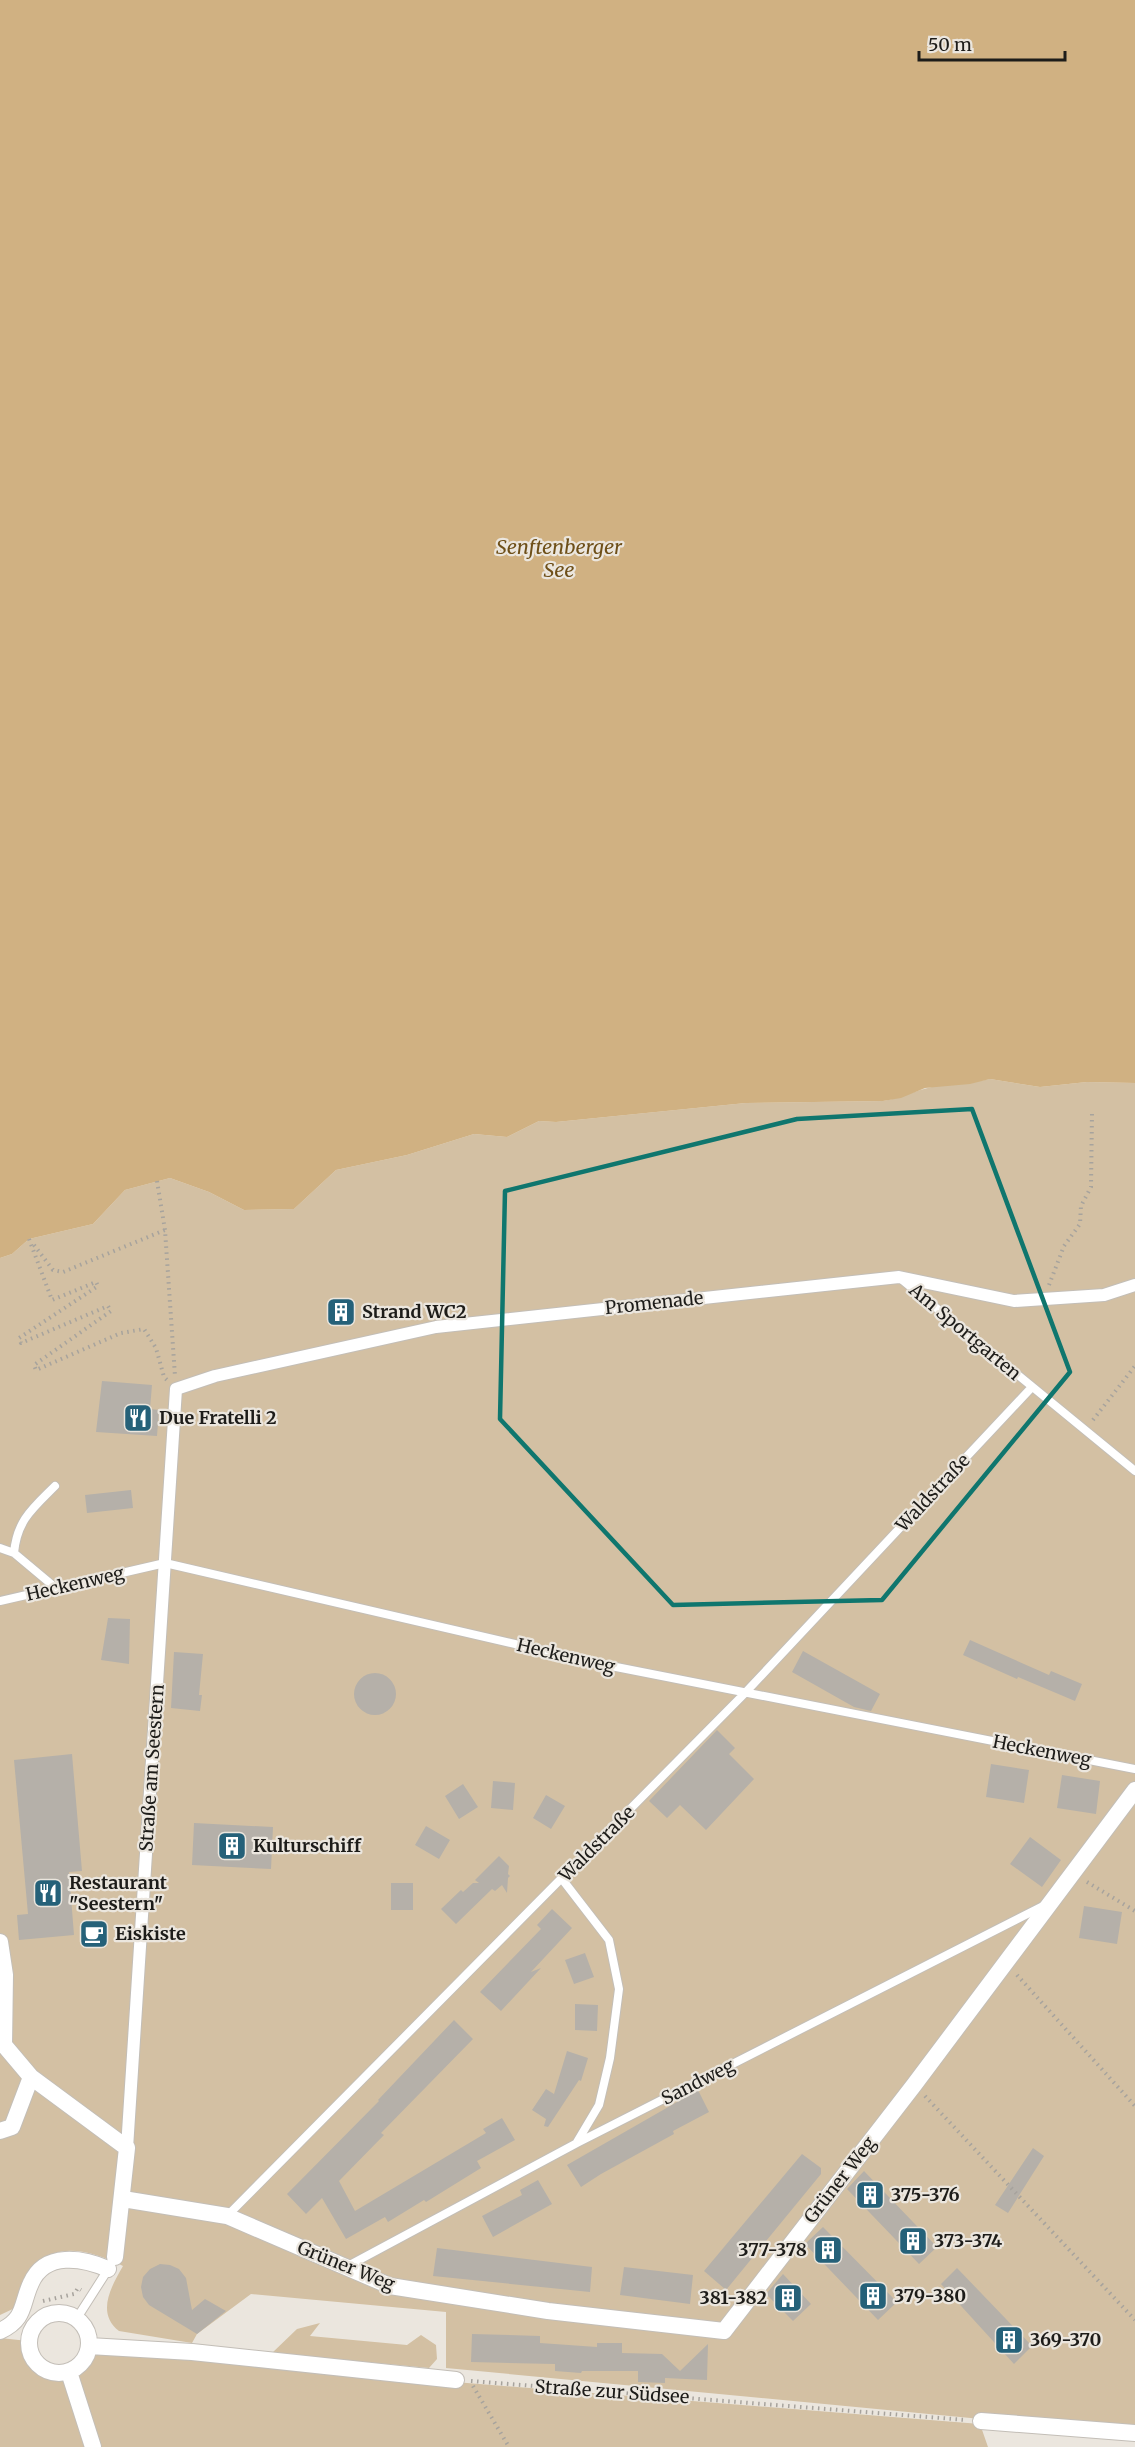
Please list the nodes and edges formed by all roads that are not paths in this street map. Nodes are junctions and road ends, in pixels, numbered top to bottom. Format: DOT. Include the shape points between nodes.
graph roads {
  1 [pos="898,1277"];
  2 [pos="1135,1285"];
  3 [pos="1032,1387"];
  4 [pos="176,1389"];
  5 [pos="1135,1471"];
  6 [pos="55,1486"];
  7 [pos="0,1548"];
  8 [pos="14,1553"];
  9 [pos="165,1563"];
  10 [pos="57,1588"];
  11 [pos="0,1601"];
  12 [pos="745,1693"];
  13 [pos="1135,1769"];
  14 [pos="1135,1790"];
  15 [pos="562,1879"];
  16 [pos="1053,1902"];
  17 [pos="0,1942"];
  18 [pos="2,2044"];
  19 [pos="31,2078"];
  20 [pos="0,2131"];
  21 [pos="577,2143"];
  22 [pos="127,2148"];
  23 [pos="123,2199"];
  24 [pos="227,2216"];
  25 [pos="112,2263"];
  26 [pos="346,2268"];
  27 [pos="77,2318"];
  28 [pos="0,2331"];
  29 [pos="0,2337"];
  30 [pos="28,2340"];
  31 [pos="89,2346"];
  32 [pos="69,2372"];
  33 [pos="463,2381"];
  34 [pos="981,2421"];
  35 [pos="1135,2433"];
  36 [pos="93,2447"];
  1 -- 2 [label="street, Promenade" via="1014,1301 1104,1295"];
  1 -- 3 [label="lane, Am Sportgarten"];
  1 -- 4 [label="street, Promenade" via="436,1327 215,1376"];
  3 -- 5 [label="lane, Am Sportgarten"];
  3 -- 12 [label="lane, Waldstraße"];
  4 -- 9 [label="street, Straße am Seestern"];
  6 -- 8 [label="lane" via="25,1516"];
  7 -- 8 [label="lane"];
  8 -- 10 [label="lane"];
  9 -- 10 [label="lane, Heckenweg"];
  9 -- 12 [label="lane, Heckenweg" via="594,1663"];
  9 -- 22 [label="street, Straße am Seestern"];
  10 -- 11 [label="lane, Heckenweg"];
  12 -- 13 [label="lane, Heckenweg"];
  12 -- 15 [label="lane, Waldstraße"];
  14 -- 16 [label="street, Grüner Weg"];
  15 -- 21 [label="lane" via="609,1940 619,1989 599,2105"];
  15 -- 24 [label="lane, Waldstraße"];
  16 -- 21 [label="lane, Sandweg"];
  16 -- 26 [label="street, Grüner Weg" via="723,2331 548,2311 390,2286"];
  17 -- 18 [label="street" via="4,1975"];
  18 -- 19 [label="street"];
  19 -- 20 [label="street" via="12,2127"];
  19 -- 22 [label="street"];
  21 -- 26 [label="lane, Sandweg"];
  22 -- 23 [label="street"];
  23 -- 24 [label="street"];
  23 -- 25 [label="street"];
  24 -- 26 [label="street, Grüner Weg"];
  25 -- 27 [label="lane"];
  25 -- 28 [label="street" via="69,2259 44,2266 32,2280 24,2309"];
  27 -- 30 [label="street" via="60,2312 51,2314 35,2324"];
  27 -- 31 [label="street" via="84,2326"];
  29 -- 30 [label="street"];
  30 -- 32 [label="street" via="32,2357 44,2370"];
  31 -- 32 [label="street" via="83,2361"];
  31 -- 33 [label="street" via="192,2352"];
  32 -- 36 [label="street"];
  34 -- 35 [label="street"];
}
